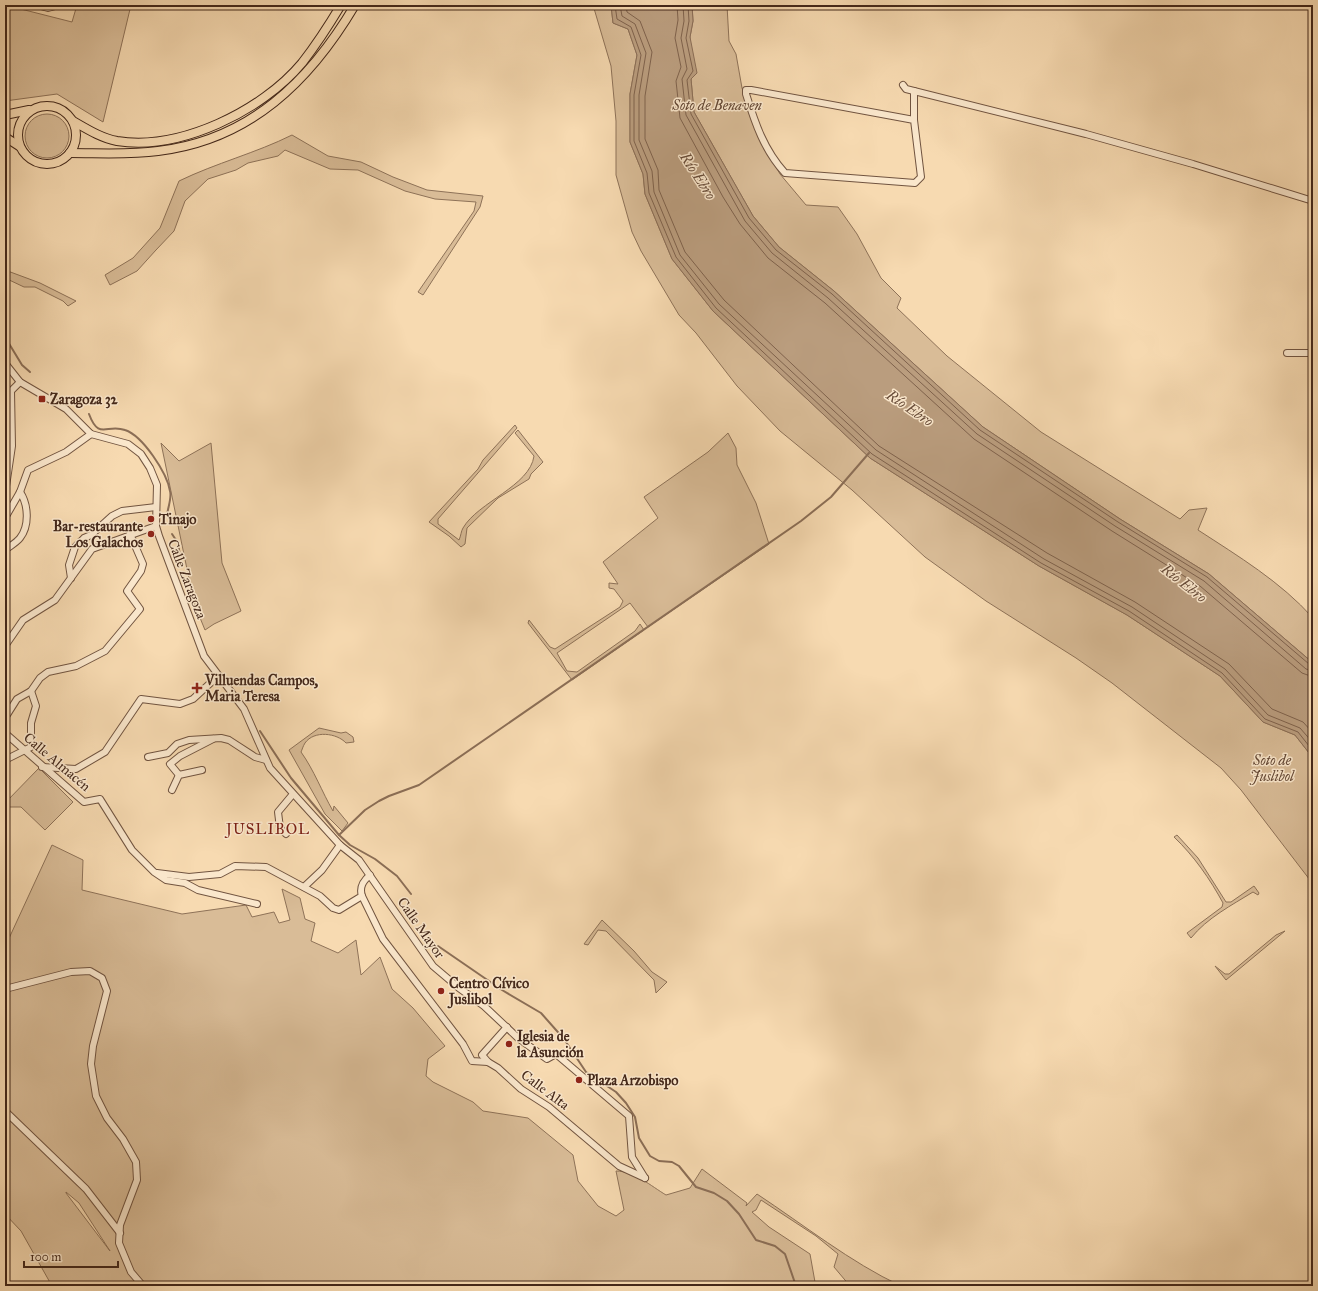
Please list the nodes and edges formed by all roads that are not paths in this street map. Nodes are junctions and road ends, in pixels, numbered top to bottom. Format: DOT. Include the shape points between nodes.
graph roads {
  1 [pos="37,5"];
  2 [pos="59,5"];
  3 [pos="341,5"];
  4 [pos="355,5"];
  5 [pos="903,85"];
  6 [pos="914,91"];
  7 [pos="34,108"];
  8 [pos="5,115"];
  9 [pos="914,120"];
  10 [pos="73,121"];
  11 [pos="5,137"];
  12 [pos="20,146"];
  13 [pos="70,153"];
  14 [pos="1313,201"];
  15 [pos="1313,353"];
  16 [pos="1288,354"];
  17 [pos="5,363"];
  18 [pos="20,382"];
  19 [pos="8,391"];
  20 [pos="92,434"];
  21 [pos="20,492"];
  22 [pos="5,493"];
  23 [pos="156,507"];
  24 [pos="5,518"];
  25 [pos="156,526"];
  26 [pos="130,534"];
  27 [pos="5,550"];
  28 [pos="71,578"];
  29 [pos="5,646"];
  30 [pos="218,676"];
  31 [pos="31,691"];
  32 [pos="5,718"];
  33 [pos="5,734"];
  34 [pos="214,738"];
  35 [pos="24,751"];
  36 [pos="148,757"];
  37 [pos="5,760"];
  38 [pos="266,760"];
  39 [pos="42,767"];
  40 [pos="202,770"];
  41 [pos="179,775"];
  42 [pos="172,790"];
  43 [pos="293,794"];
  44 [pos="286,834"];
  45 [pos="334,838"];
  46 [pos="340,845"];
  47 [pos="154,872"];
  48 [pos="370,875"];
  49 [pos="304,887"];
  50 [pos="362,896"];
  51 [pos="257,904"];
  52 [pos="5,989"];
  53 [pos="507,1026"];
  54 [pos="488,1062"];
  55 [pos="5,1111"];
  56 [pos="645,1178"];
  57 [pos="120,1234"];
  58 [pos="143,1286"];
  1 -- 2 [label="street" via="48,8"];
  3 -- 10 [label="main road" via="301,64 252,106 214,126 169,139 130,142 106,138"];
  4 -- 13 [label="main road" via="308,72 276,102 240,125 201,142 160,151 121,154"];
  5 -- 6 [label="street"];
  6 -- 9 [label="street"];
  6 -- 14 [label="street" via="1086,134"];
  7 -- 8 [label="main road"];
  7 -- 10 [label="main road" via="52,106 68,114"];
  7 -- 12 [label="main road" via="21,120 18,133"];
  9 -- 9 [label="street" via="921,177 915,183 784,173 754,123 746,90"];
  10 -- 13 [label="main road" via="76,137"];
  11 -- 12 [label="main road"];
  12 -- 13 [label="main road" via="27,157 47,164 60,161"];
  15 -- 16 [label="street"];
  17 -- 18 [label="street, Calle Zaragoza"];
  18 -- 19 [label="street"];
  18 -- 20 [label="street, Calle Zaragoza" via="66,409"];
  19 -- 22 [label="street" via="12,446"];
  20 -- 21 [label="street" via="66,452 28,470"];
  20 -- 23 [label="street, Calle Zaragoza" via="128,444 141,454 156,478"];
  21 -- 24 [label="street"];
  21 -- 27 [label="street" via="27,505 25,525 20,537"];
  23 -- 25 [label="street, Calle Zaragoza"];
  23 -- 28 [label="street" via="122,511 84,538 76,547 69,565"];
  25 -- 26 [label="street"];
  25 -- 30 [label="street, Calle Zaragoza" via="204,656"];
  26 -- 28 [label="street" via="92,549"];
  26 -- 31 [label="street" via="143,564 127,592 140,609 105,651 76,666 48,672"];
  28 -- 29 [label="street" via="55,600 23,620"];
  30 -- 38 [label="street, Calle Zaragoza" via="244,709"];
  30 -- 39 [label="street" via="193,699 180,704 141,699 105,752 76,769"];
  31 -- 32 [label="street" via="17,699"];
  31 -- 35 [label="street" via="36,706 31,723 31,746"];
  33 -- 35 [label="street, Calle Almacén"];
  34 -- 36 [label="street" via="181,742 168,753"];
  34 -- 38 [label="street" via="227,739 255,757"];
  34 -- 41 [label="street" via="170,764"];
  35 -- 37 [label="street"];
  35 -- 39 [label="street, Calle Almacén"];
  38 -- 43 [label="street, Calle Zaragoza" via="274,774"];
  39 -- 47 [label="street, Calle Almacén" via="84,802 100,799 132,850"];
  40 -- 41 [label="street"];
  41 -- 42 [label="street"];
  43 -- 44 [label="street" via="278,812 280,828"];
  43 -- 45 [label="street, Calle Zaragoza"];
  45 -- 46 [label="street, Calle Mayor"];
  46 -- 48 [label="street, Calle Mayor" via="359,860"];
  46 -- 49 [label="street" via="322,870"];
  47 -- 49 [label="street" via="189,877 220,874 235,866 266,868"];
  47 -- 51 [label="street" via="166,880 185,883 198,890"];
  48 -- 50 [label="street" via="361,889"];
  48 -- 53 [label="street, Calle Mayor" via="433,966"];
  49 -- 50 [label="street" via="339,910"];
  50 -- 54 [label="street, Calle Alta" via="383,939 463,1044 472,1061"];
  52 -- 57 [label="street" via="72,972 90,971 102,978 107,991 91,1064 96,1096 136,1162 137,1180 120,1225"];
  53 -- 54 [label="street" via="482,1055"];
  53 -- 56 [label="street, Calle Mayor" via="518,1038 547,1060 556,1054 629,1116 632,1157"];
  54 -- 56 [label="street, Calle Alta" via="550,1107 619,1166"];
  55 -- 57 [label="street" via="86,1189"];
  57 -- 58 [label="street" via="119,1243 130,1272"];
}
